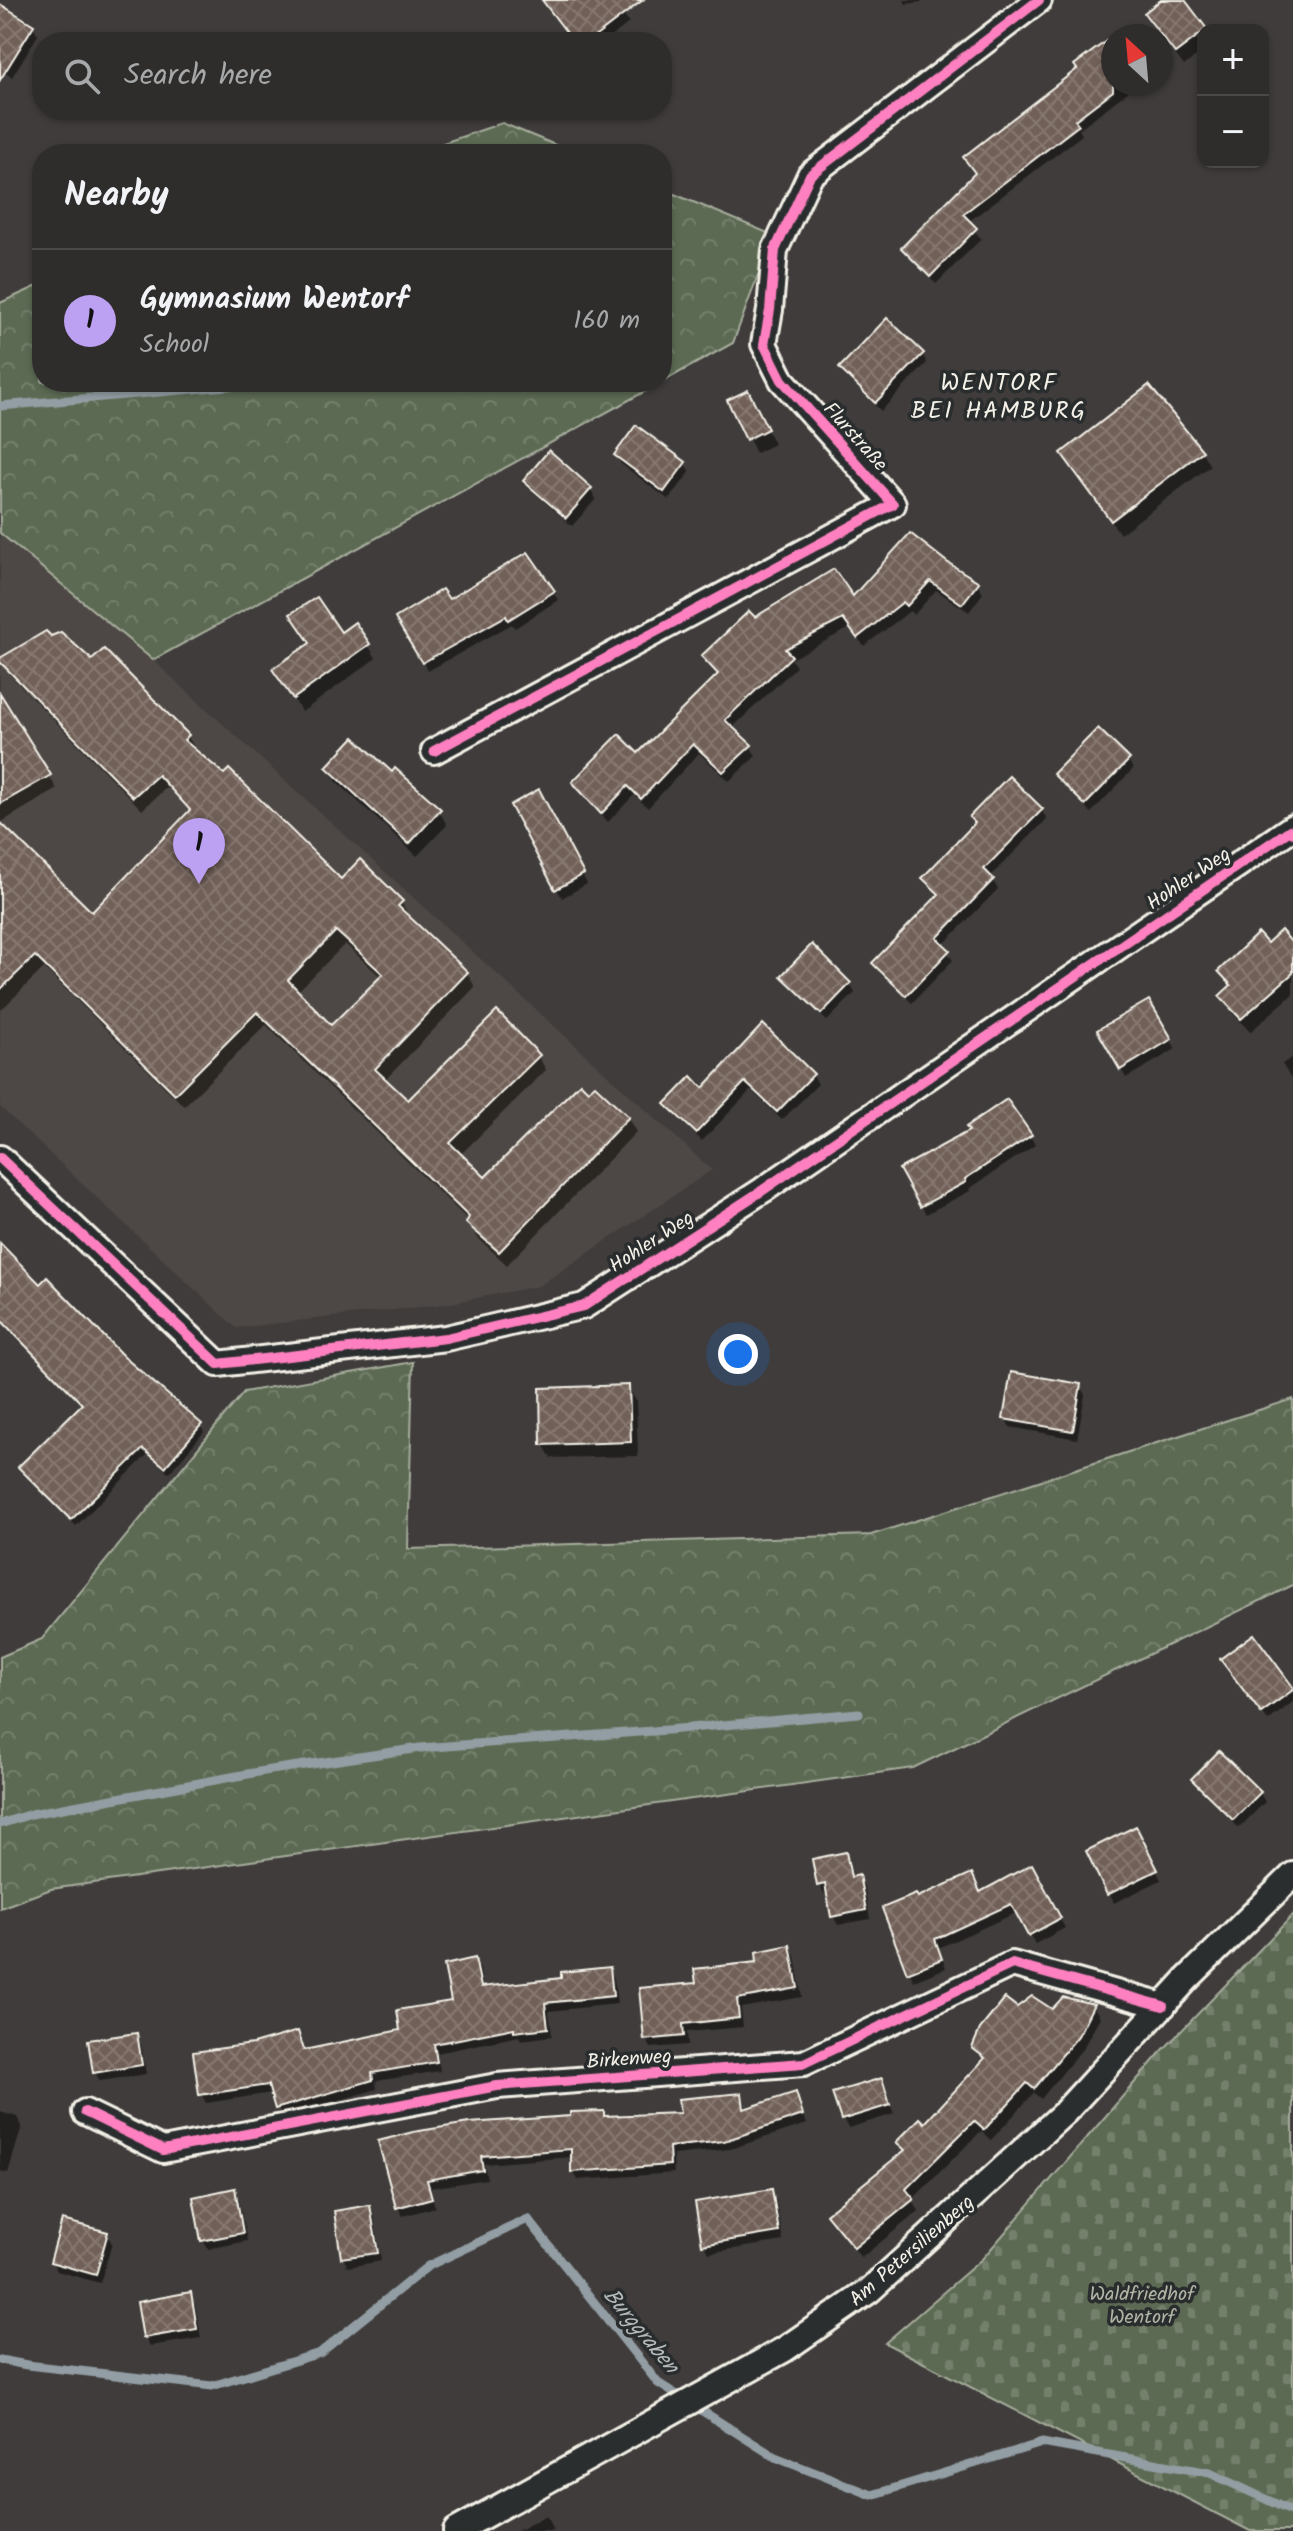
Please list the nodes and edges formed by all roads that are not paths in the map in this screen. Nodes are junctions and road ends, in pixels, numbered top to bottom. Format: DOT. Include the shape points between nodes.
graph roads {
  1 [pos="1039,0"];
  2 [pos="434,751"];
  3 [pos="1292,830"];
  4 [pos="0,1158"];
  5 [pos="1293,1875"];
  6 [pos="1163,2006"];
  7 [pos="85,2112"];
  8 [pos="456,2531"];
  1 -- 2 [label="street, Flurstraße" via="810,175 775,250 764,344 782,380 893,504"];
  3 -- 4 [label="street, Hohler Weg" via="584,1306 446,1338 218,1364"];
  5 -- 6 [label="street, Am Petersilienberg"];
  6 -- 7 [label="street, Birkenweg" via="1012,1964 804,2063 497,2086 163,2150"];
  6 -- 8 [label="street, Am Petersilienberg" via="1065,2112 869,2291 785,2349"];
}
